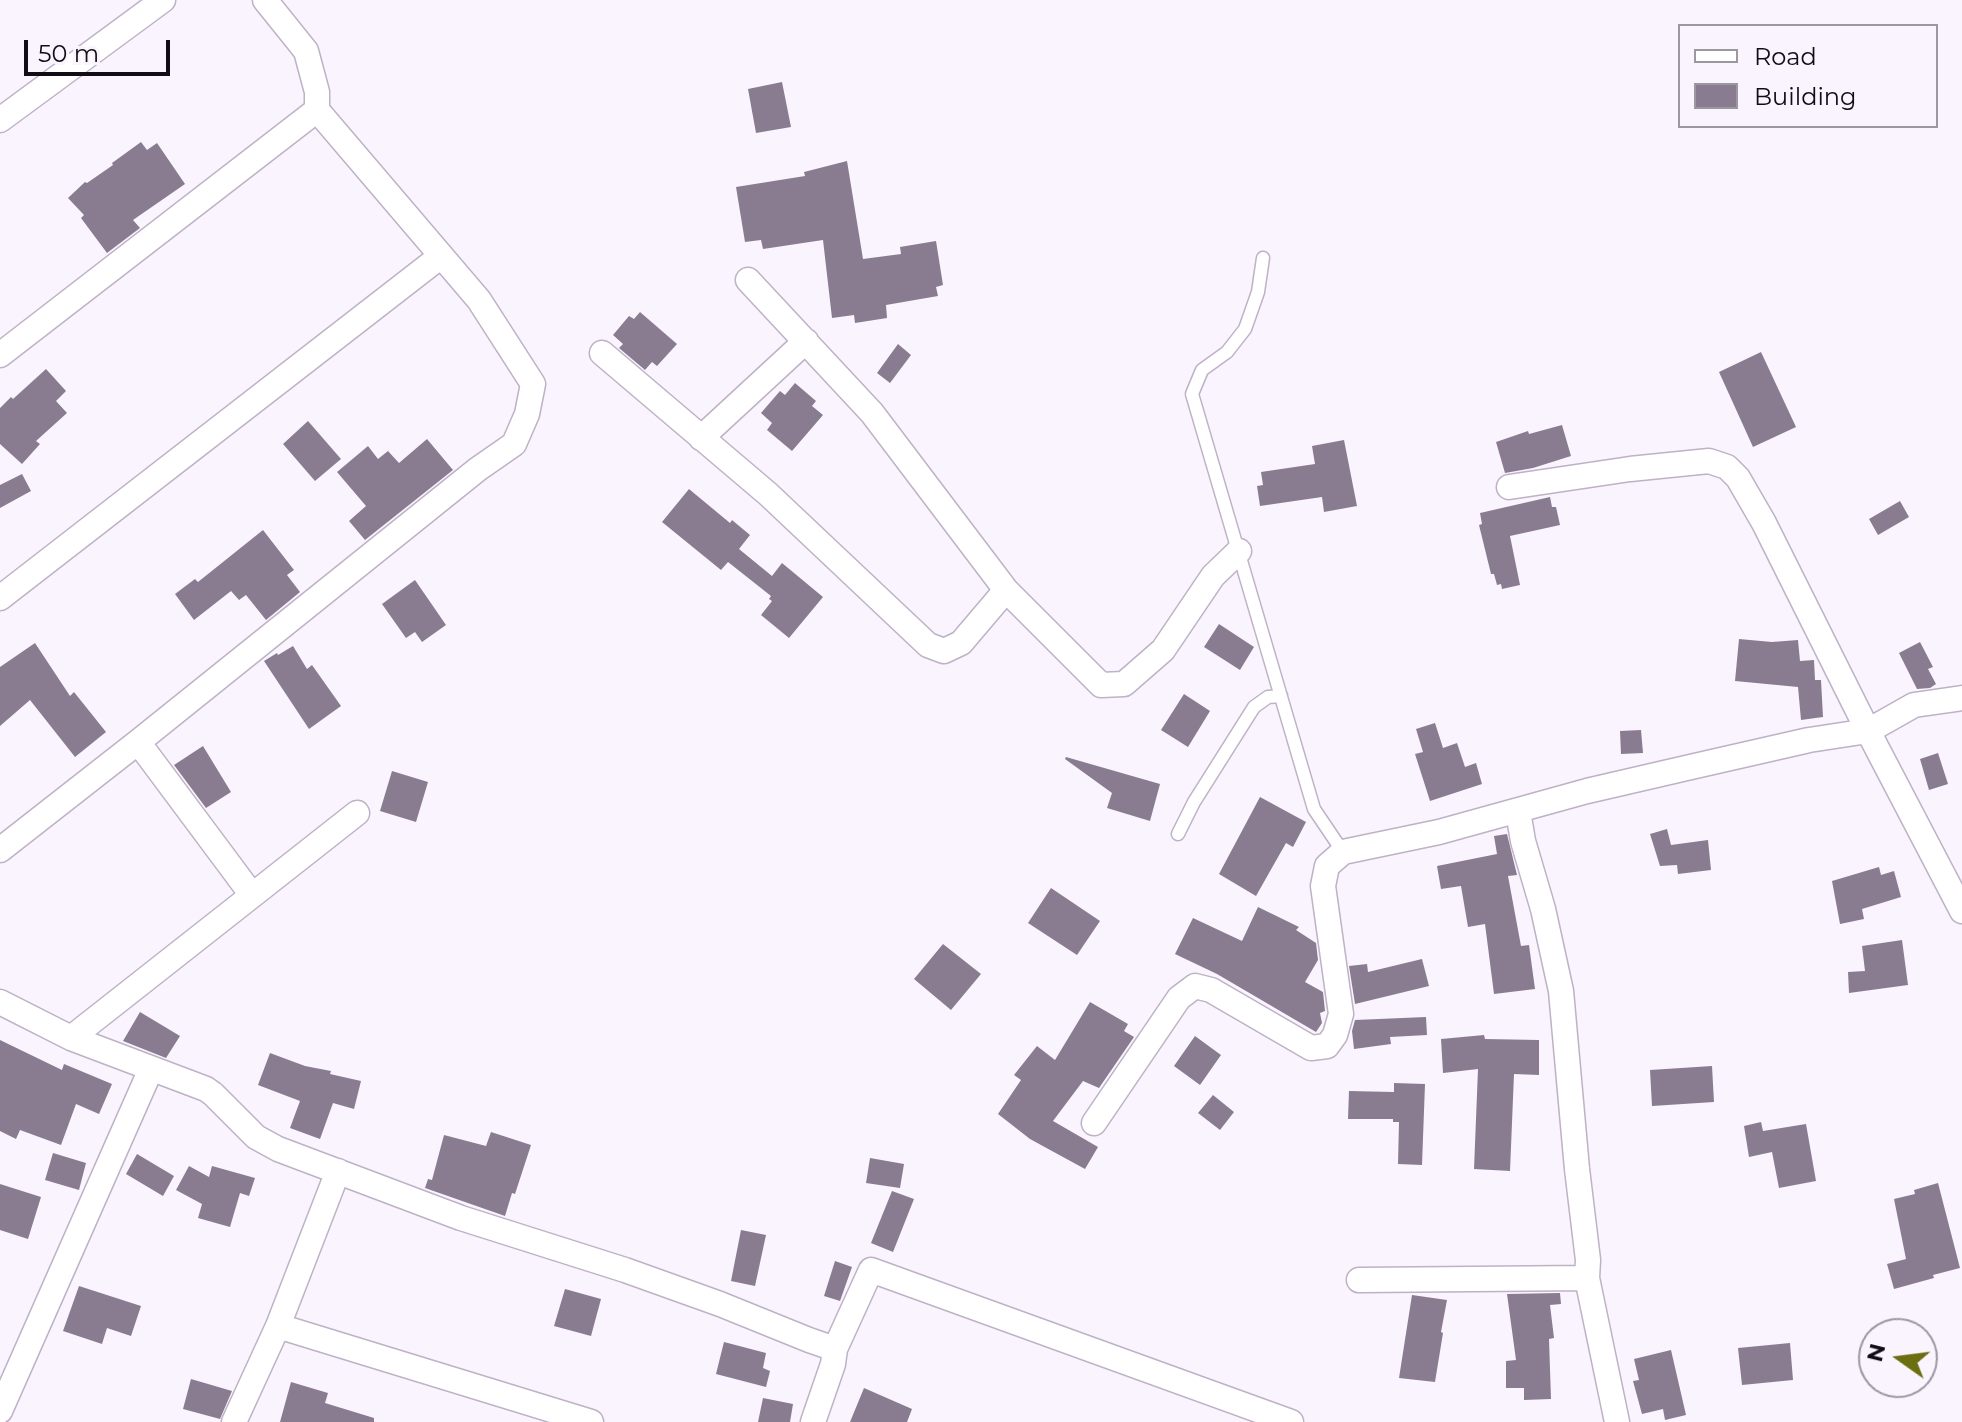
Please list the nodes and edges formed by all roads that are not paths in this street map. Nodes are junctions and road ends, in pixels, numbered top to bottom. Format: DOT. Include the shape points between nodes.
graph roads {
  1 [pos="163,0"];
  2 [pos="265,0"];
  3 [pos="317,110"];
  4 [pos="0,120"];
  5 [pos="441,256"];
  6 [pos="1263,258"];
  7 [pos="748,280"];
  8 [pos="806,341"];
  9 [pos="602,353"];
  10 [pos="0,355"];
  11 [pos="701,438"];
  12 [pos="1509,487"];
  13 [pos="1239,551"];
  14 [pos="1006,590"];
  15 [pos="0,598"];
  16 [pos="1281,696"];
  17 [pos="1962,698"];
  18 [pos="1868,731"];
  19 [pos="138,742"];
  20 [pos="1518,811"];
  21 [pos="357,813"];
  22 [pos="1178,834"];
  23 [pos="0,850"];
  24 [pos="1343,852"];
  25 [pos="252,895"];
  26 [pos="1962,911"];
  27 [pos="0,1002"];
  28 [pos="71,1038"];
  29 [pos="151,1069"];
  30 [pos="1094,1123"];
  31 [pos="338,1171"];
  32 [pos="1587,1278"];
  33 [pos="1359,1280"];
  34 [pos="278,1326"];
  35 [pos="835,1349"];
  36 [pos="0,1411"];
  37 [pos="234,1422"];
  38 [pos="591,1422"];
  39 [pos="813,1422"];
  40 [pos="1291,1422"];
  41 [pos="1617,1422"];
  1 -- 4 [label="street"];
  2 -- 3 [label="street" via="306,51"];
  3 -- 5 [label="street"];
  3 -- 10 [label="street"];
  5 -- 15 [label="street"];
  5 -- 19 [label="street" via="479,300 533,384 514,444"];
  6 -- 13 [label="lane" via="1245,329 1227,352 1202,370 1192,394"];
  7 -- 8 [label="street"];
  8 -- 11 [label="street"];
  8 -- 14 [label="street" via="872,413"];
  9 -- 11 [label="street"];
  11 -- 14 [label="street" via="928,645 944,651 961,643"];
  12 -- 18 [label="street" via="1693,462 1727,467 1764,523"];
  13 -- 14 [label="street" via="1213,576 1163,650 1124,684 1101,685"];
  13 -- 16 [label="lane"];
  16 -- 22 [label="lane" via="1254,707"];
  16 -- 24 [label="lane" via="1314,809"];
  17 -- 18 [label="street" via="1914,705"];
  18 -- 20 [label="street" via="1695,766"];
  18 -- 26 [label="street"];
  19 -- 23 [label="street"];
  19 -- 25 [label="street"];
  20 -- 24 [label="street"];
  20 -- 32 [label="street" via="1561,991"];
  21 -- 25 [label="street"];
  24 -- 30 [label="street" via="1327,866 1323,886 1341,1014 1327,1046 1311,1048 1211,990 1195,986 1179,998"];
  25 -- 28 [label="street"];
  27 -- 28 [label="street"];
  28 -- 29 [label="street"];
  29 -- 31 [label="street" via="209,1091 256,1137"];
  29 -- 36 [label="street"];
  31 -- 34 [label="street"];
  31 -- 35 [label="street"];
  32 -- 33 [label="street"];
  32 -- 41 [label="street"];
  34 -- 37 [label="street"];
  34 -- 38 [label="street"];
  35 -- 39 [label="street"];
  35 -- 40 [label="street" via="871,1270"];
}
